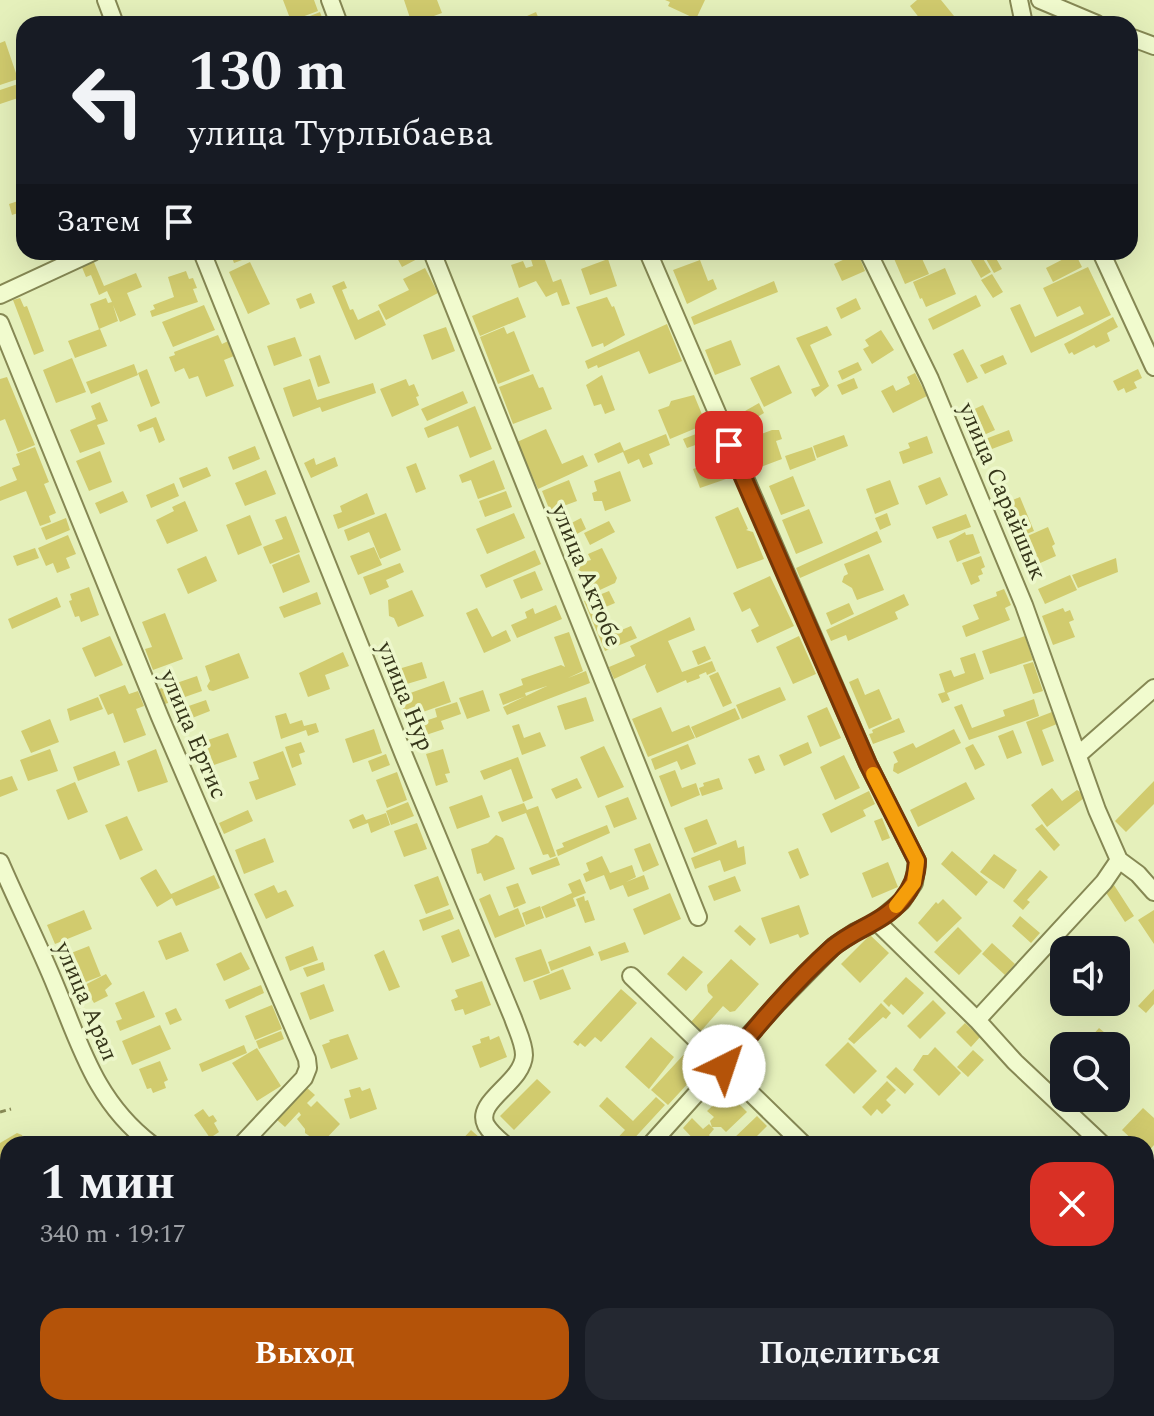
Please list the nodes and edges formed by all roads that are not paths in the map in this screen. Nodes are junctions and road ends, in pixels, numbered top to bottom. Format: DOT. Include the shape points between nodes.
graph roads {
  1 [pos="1040,0"];
  2 [pos="1078,16"];
  3 [pos="76,260"];
  4 [pos="205,260"];
  5 [pos="435,260"];
  6 [pos="651,260"];
  7 [pos="872,260"];
  8 [pos="1105,260"];
  9 [pos="0,295"];
  10 [pos="0,323"];
  11 [pos="1154,367"];
  12 [pos="1154,688"];
  13 [pos="1078,755"];
  14 [pos="1119,860"];
  15 [pos="0,862"];
  16 [pos="1154,892"];
  17 [pos="698,917"];
  18 [pos="877,922"];
  19 [pos="631,976"];
  20 [pos="977,1020"];
  21 [pos="724,1066"];
  22 [pos="140,1136"];
  23 [pos="250,1136"];
  24 [pos="496,1136"];
  25 [pos="658,1136"];
  26 [pos="795,1136"];
  27 [pos="1094,1136"];
  1 -- 2 [label="street"];
  3 -- 9 [label="street"];
  4 -- 24 [label="street, улица Нур" via="522,1045 522,1065 484,1117"];
  5 -- 17 [label="street, улица Актобе"];
  6 -- 18 [label="street" via="868,764 917,861 914,883"];
  7 -- 13 [label="street, улица Сарайшык" via="942,407 1024,605"];
  8 -- 11 [label="street"];
  10 -- 23 [label="street, улица Ертис" via="160,717 307,1059 304,1078"];
  12 -- 13 [label="street"];
  13 -- 14 [label="street, улица Сарайшык"];
  14 -- 16 [label="street"];
  14 -- 20 [label="street"];
  15 -- 22 [label="street, улица Арал" via="91,1075"];
  18 -- 20 [label="street"];
  18 -- 21 [label="street" via="834,946"];
  19 -- 21 [label="street"];
  20 -- 27 [label="street"];
  21 -- 25 [label="street"];
  21 -- 26 [label="street"];
}
